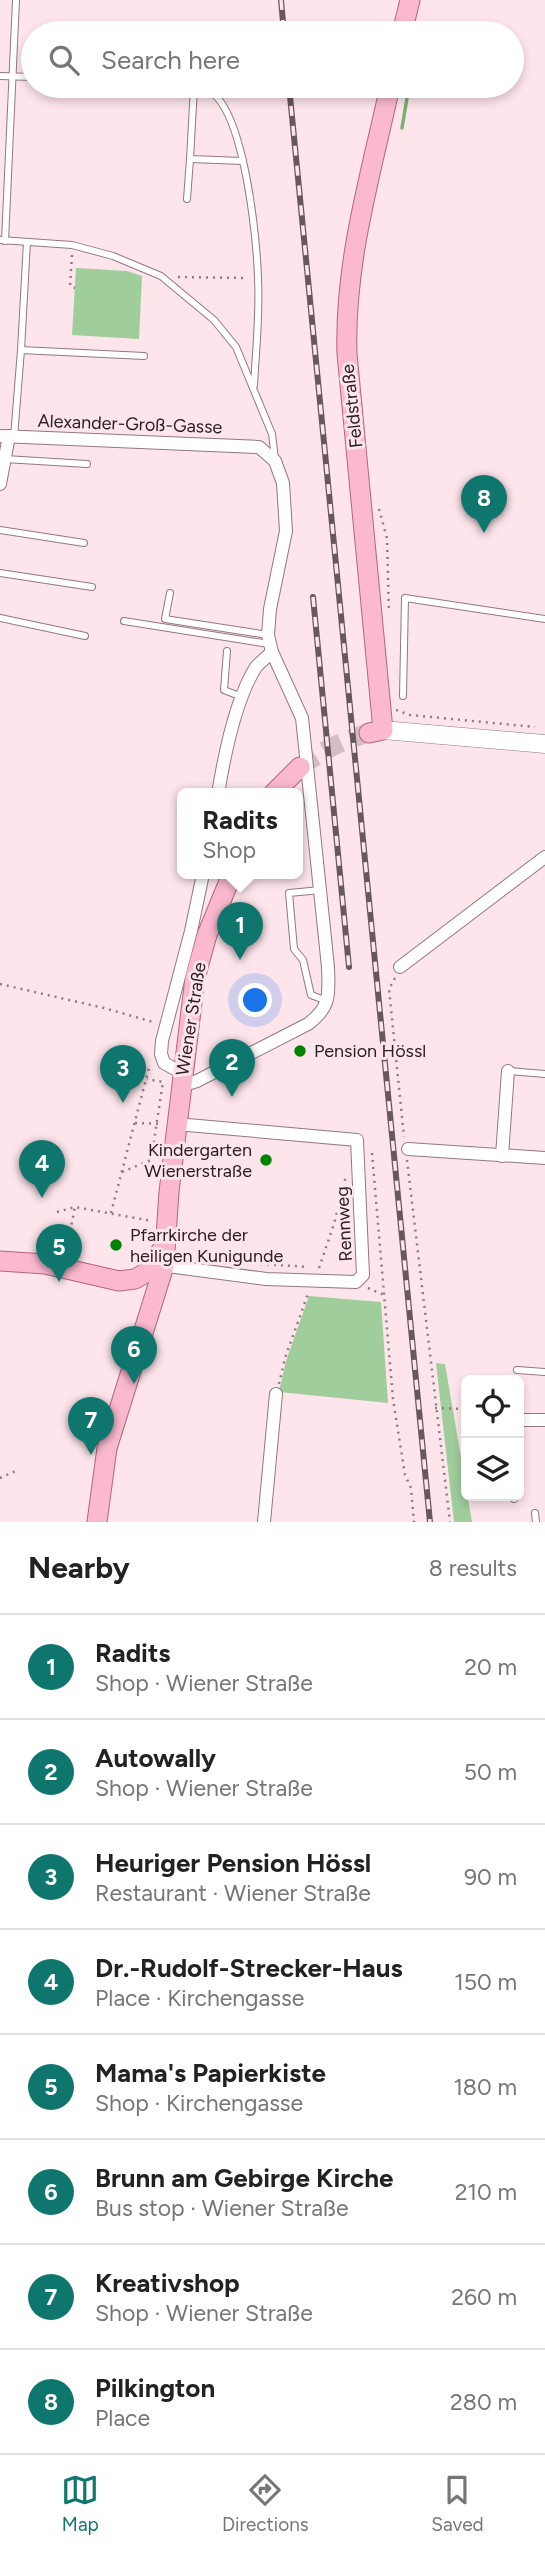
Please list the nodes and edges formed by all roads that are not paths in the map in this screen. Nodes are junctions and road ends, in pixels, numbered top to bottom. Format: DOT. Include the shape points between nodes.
graph roads {
  1 [pos="16,0"];
  2 [pos="410,0"];
  3 [pos="405,21"];
  4 [pos="0,76"];
  5 [pos="12,76"];
  6 [pos="21,77"];
  7 [pos="193,98"];
  8 [pos="217,98"];
  9 [pos="387,98"];
  10 [pos="190,159"];
  11 [pos="243,161"];
  12 [pos="187,199"];
  13 [pos="3,241"];
  14 [pos="27,242"];
  15 [pos="21,350"];
  16 [pos="144,356"];
  17 [pos="254,387"];
  18 [pos="8,436"];
  19 [pos="5,459"];
  20 [pos="275,461"];
  21 [pos="87,464"];
  22 [pos="0,484"];
  23 [pos="0,530"];
  24 [pos="84,543"];
  25 [pos="0,573"];
  26 [pos="92,587"];
  27 [pos="170,593"];
  28 [pos="0,618"];
  29 [pos="545,619"];
  30 [pos="124,621"];
  31 [pos="85,636"];
  32 [pos="270,644"];
  33 [pos="227,651"];
  34 [pos="404,696"];
  35 [pos="242,697"];
  36 [pos="376,732"];
  37 [pos="545,744"];
  38 [pos="300,767"];
  39 [pos="219,788"];
  40 [pos="279,788"];
  41 [pos="545,857"];
  42 [pos="202,879"];
  43 [pos="230,879"];
  44 [pos="321,890"];
  45 [pos="211,924"];
  46 [pos="232,930"];
  47 [pos="400,967"];
  48 [pos="328,1002"];
  49 [pos="508,1071"];
  50 [pos="545,1073"];
  51 [pos="182,1079"];
  52 [pos="167,1124"];
  53 [pos="408,1149"];
  54 [pos="502,1156"];
  55 [pos="545,1158"];
  56 [pos="0,1261"];
  57 [pos="159,1265"];
  58 [pos="119,1281"];
  59 [pos="148,1324"];
  60 [pos="517,1370"];
  61 [pos="545,1372"];
  62 [pos="276,1394"];
  63 [pos="524,1420"];
  64 [pos="545,1420"];
  65 [pos="535,1513"];
  66 [pos="97,1522"];
  67 [pos="264,1522"];
  68 [pos="536,1522"];
  1 -- 5 [label="lane"];
  2 -- 3 [label="main road"];
  4 -- 5 [label="lane"];
  5 -- 6 [label="lane"];
  5 -- 13 [label="lane"];
  7 -- 10 [label="lane"];
  8 -- 11 [label="lane" via="225,105"];
  9 -- 36 [label="main road, Feldstraße" via="351,267 345,319"];
  10 -- 11 [label="lane"];
  10 -- 12 [label="lane"];
  11 -- 17 [label="lane" via="258,279"];
  13 -- 14 [label="lane"];
  14 -- 15 [label="lane"];
  14 -- 17 [label="lane" via="72,245 161,276 214,320 236,347"];
  15 -- 16 [label="lane"];
  15 -- 18 [label="lane"];
  17 -- 20 [label="lane" via="272,433"];
  18 -- 19 [label="street"];
  18 -- 20 [label="street, Alexander-Groß-Gasse" via="259,447"];
  19 -- 21 [label="lane"];
  19 -- 22 [label="street"];
  20 -- 32 [label="street" via="283,483 286,531 270,609"];
  23 -- 24 [label="lane"];
  25 -- 26 [label="lane"];
  27 -- 32 [label="lane" via="165,619"];
  28 -- 31 [label="lane"];
  29 -- 34 [label="lane" via="405,598"];
  30 -- 32 [label="lane"];
  32 -- 35 [label="street"];
  32 -- 44 [label="street" via="302,718"];
  33 -- 35 [label="lane" via="224,690"];
  35 -- 39 [label="street"];
  36 -- 37 [label="main road"];
  38 -- 40 [label="main road"];
  41 -- 47 [label="street"];
  42 -- 51 [label="street" via="161,1054"];
  43 -- 45 [label="main road, Wiener Straße"];
  44 -- 48 [label="street"];
  44 -- 48 [label="lane" via="289,893 294,949 303,960 311,995"];
  45 -- 46 [label="lane"];
  45 -- 51 [label="main road, Wiener Straße" via="195,978"];
  48 -- 51 [label="street, Wiener Straße" via="308,1024 197,1081"];
  49 -- 50 [label="lane"];
  49 -- 54 [label="street"];
  51 -- 52 [label="main road, Wiener Straße"];
  52 -- 57 [label="main road, Wiener Straße" via="166,1232"];
  52 -- 57 [label="street, Rennweg" via="357,1140 363,1275 356,1282 266,1279"];
  53 -- 54 [label="street"];
  54 -- 55 [label="street"];
  56 -- 58 [label="main road" via="64,1267"];
  57 -- 58 [label="main road" via="135,1279"];
  57 -- 59 [label="main road"];
  58 -- 59 [label="main road" via="136,1293"];
  59 -- 66 [label="main road" via="107,1448"];
  60 -- 61 [label="lane"];
  62 -- 67 [label="street"];
  63 -- 64 [label="street"];
  65 -- 68 [label="lane"];
}
